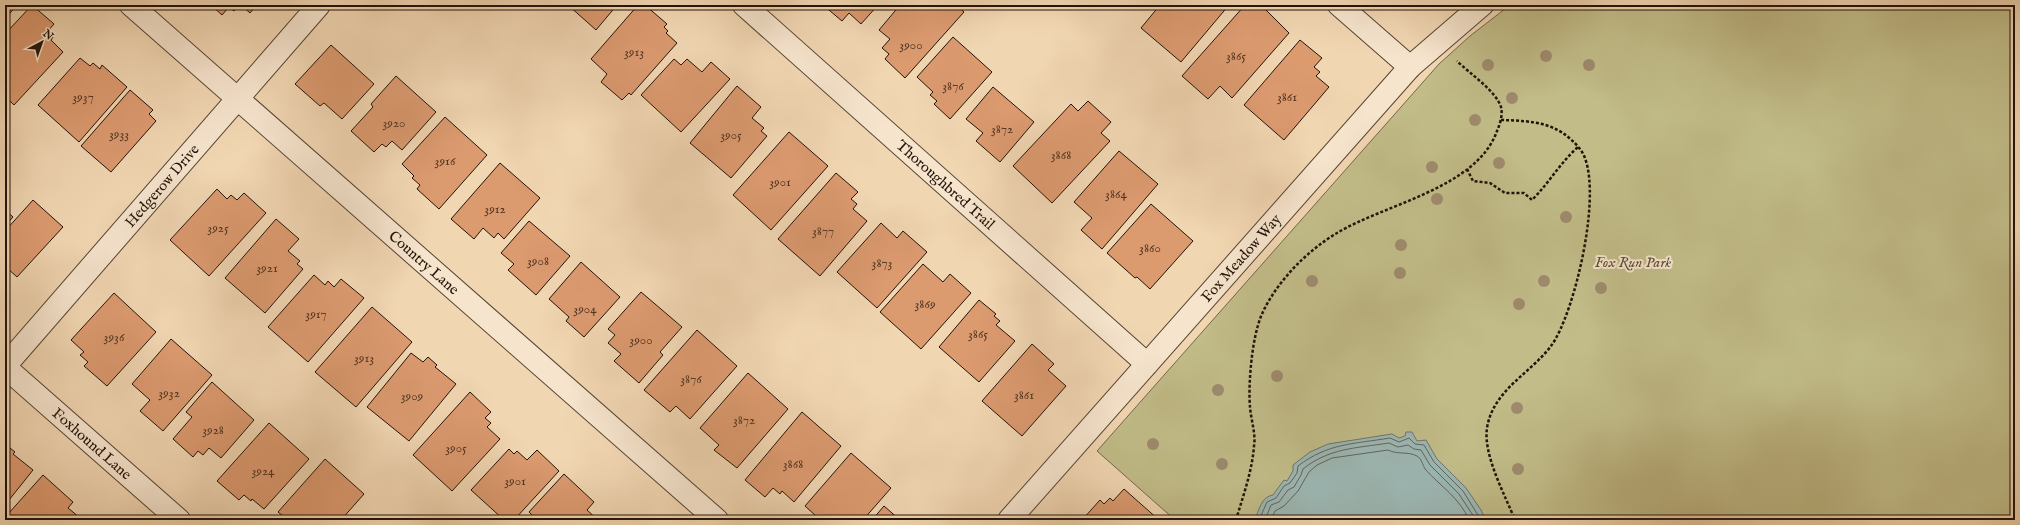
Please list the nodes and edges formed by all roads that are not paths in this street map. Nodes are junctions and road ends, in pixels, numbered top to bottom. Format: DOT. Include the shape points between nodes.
graph roads {
  1 [pos="131,5"];
  2 [pos="319,5"];
  3 [pos="744,5"];
  4 [pos="1339,5"];
  5 [pos="1482,5"];
  6 [pos="1410,67"];
  7 [pos="238,99"];
  8 [pos="1147,364"];
  9 [pos="5,367"];
  10 [pos="179,520"];
  11 [pos="717,520"];
  12 [pos="1009,520"];
  1 -- 7 [label="street, Country Lane"];
  2 -- 7 [label="street, Hedgerow Drive"];
  3 -- 8 [label="street, Thoroughbred Trail"];
  4 -- 6 [label="street"];
  5 -- 6 [label="street, Fox Meadow Way"];
  6 -- 8 [label="street, Fox Meadow Way"];
  7 -- 9 [label="street, Hedgerow Drive"];
  7 -- 11 [label="street, Country Lane"];
  8 -- 12 [label="street, Fox Meadow Way"];
  9 -- 10 [label="street, Foxhound Lane"];
}
